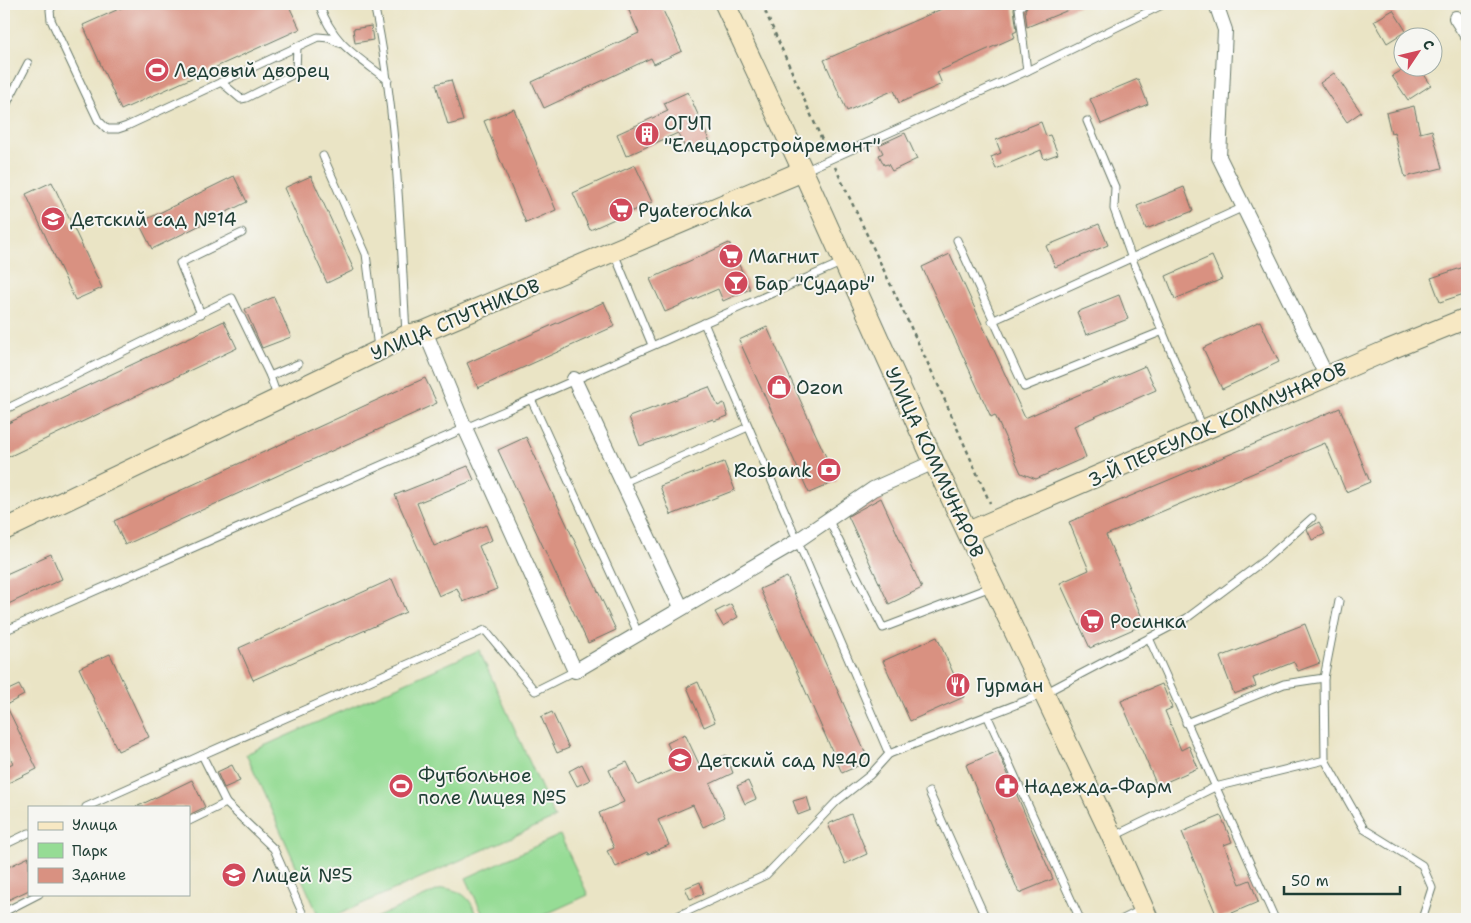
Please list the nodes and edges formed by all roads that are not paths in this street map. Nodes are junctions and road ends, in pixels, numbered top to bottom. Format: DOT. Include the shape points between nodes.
graph roads {
  1 [pos="54,4"];
  2 [pos="319,4"];
  3 [pos="374,4"];
  4 [pos="1023,4"];
  5 [pos="1164,4"];
  6 [pos="1216,4"];
  7 [pos="729,7"];
  8 [pos="1456,18"];
  9 [pos="1467,36"];
  10 [pos="339,43"];
  11 [pos="297,47"];
  12 [pos="28,64"];
  13 [pos="1027,71"];
  14 [pos="388,80"];
  15 [pos="221,82"];
  16 [pos="4,108"];
  17 [pos="1087,121"];
  18 [pos="323,156"];
  19 [pos="804,171"];
  20 [pos="1244,207"];
  21 [pos="242,233"];
  22 [pos="957,240"];
  23 [pos="613,251"];
  24 [pos="1132,259"];
  25 [pos="844,262"];
  26 [pos="201,314"];
  27 [pos="1467,318"];
  28 [pos="992,320"];
  29 [pos="704,323"];
  30 [pos="1163,332"];
  31 [pos="416,333"];
  32 [pos="652,344"];
  33 [pos="378,351"];
  34 [pos="298,364"];
  35 [pos="270,376"];
  36 [pos="1327,377"];
  37 [pos="574,379"];
  38 [pos="278,399"];
  39 [pos="530,399"];
  40 [pos="4,410"];
  41 [pos="748,427"];
  42 [pos="465,428"];
  43 [pos="1204,431"];
  44 [pos="934,462"];
  45 [pos="622,483"];
  46 [pos="1312,518"];
  47 [pos="828,519"];
  48 [pos="4,530"];
  49 [pos="968,532"];
  50 [pos="797,541"];
  51 [pos="992,587"];
  52 [pos="1340,600"];
  53 [pos="681,607"];
  54 [pos="4,632"];
  55 [pos="638,633"];
  56 [pos="1149,638"];
  57 [pos="576,671"];
  58 [pos="1324,678"];
  59 [pos="1043,694"];
  60 [pos="987,715"];
  61 [pos="1186,723"];
  62 [pos="889,754"];
  63 [pos="202,755"];
  64 [pos="1324,760"];
  65 [pos="1215,788"];
  66 [pos="929,792"];
  67 [pos="226,803"];
  68 [pos="88,806"];
  69 [pos="190,821"];
  70 [pos="28,833"];
  71 [pos="1112,837"];
  72 [pos="4,845"];
  73 [pos="36,896"];
  74 [pos="4,912"];
  75 [pos="1146,914"];
  76 [pos="305,919"];
  77 [pos="671,919"];
  78 [pos="986,919"];
  79 [pos="1080,919"];
  80 [pos="1123,919"];
  81 [pos="1276,919"];
  82 [pos="1422,919"];
  1 -- 15 [label="lane" via="50,10 51,20 98,120 107,129 127,126"];
  2 -- 10 [label="lane"];
  3 -- 14 [label="lane"];
  4 -- 13 [label="lane" via="1019,8"];
  5 -- 13 [label="lane"];
  6 -- 20 [label="street" via="1225,30 1219,157"];
  7 -- 19 [label="street, УЛИЦА КОММУНАРОВ"];
  8 -- 9 [label="street"];
  10 -- 11 [label="lane" via="318,37"];
  10 -- 14 [label="lane"];
  11 -- 15 [label="lane"];
  11 -- 15 [label="lane" via="294,74 246,98 241,99"];
  12 -- 16 [label="lane"];
  13 -- 19 [label="lane"];
  14 -- 31 [label="lane" via="398,196"];
  17 -- 24 [label="lane" via="1116,187 1114,208"];
  18 -- 33 [label="lane" via="366,254"];
  19 -- 23 [label="street, УЛИЦА СПУТНИКОВ"];
  19 -- 25 [label="street, УЛИЦА КОММУНАРОВ"];
  20 -- 24 [label="lane"];
  20 -- 36 [label="street"];
  21 -- 26 [label="lane" via="180,263"];
  22 -- 28 [label="lane"];
  23 -- 31 [label="street, УЛИЦА СПУТНИКОВ"];
  23 -- 32 [label="lane"];
  24 -- 28 [label="lane"];
  24 -- 30 [label="lane"];
  25 -- 29 [label="lane"];
  25 -- 44 [label="street, УЛИЦА КОММУНАРОВ"];
  26 -- 35 [label="lane" via="232,298"];
  26 -- 40 [label="lane"];
  27 -- 36 [label="street, 3-Й ПЕРЕУЛОК КОММУНАРОВ"];
  28 -- 30 [label="lane" via="1024,387"];
  29 -- 32 [label="lane"];
  29 -- 41 [label="lane"];
  30 -- 43 [label="lane"];
  31 -- 33 [label="street, УЛИЦА СПУТНИКОВ"];
  31 -- 42 [label="street"];
  32 -- 37 [label="lane"];
  33 -- 38 [label="street, УЛИЦА СПУТНИКОВ"];
  34 -- 35 [label="lane"];
  35 -- 38 [label="lane"];
  36 -- 43 [label="street, 3-Й ПЕРЕУЛОК КОММУНАРОВ"];
  37 -- 39 [label="lane"];
  37 -- 45 [label="street"];
  38 -- 48 [label="street, УЛИЦА СПУТНИКОВ"];
  39 -- 42 [label="lane"];
  39 -- 55 [label="lane"];
  41 -- 45 [label="lane"];
  41 -- 50 [label="lane"];
  42 -- 54 [label="lane"];
  42 -- 57 [label="street"];
  43 -- 49 [label="street, 3-Й ПЕРЕУЛОК КОММУНАРОВ"];
  44 -- 47 [label="street" via="874,489"];
  44 -- 49 [label="street, УЛИЦА КОММУНАРОВ"];
  45 -- 53 [label="street"];
  46 -- 56 [label="lane" via="1266,559 1187,618"];
  47 -- 50 [label="street"];
  47 -- 51 [label="lane" via="883,628"];
  49 -- 51 [label="street, УЛИЦА КОММУНАРОВ"];
  50 -- 53 [label="street"];
  50 -- 62 [label="lane"];
  51 -- 59 [label="street, УЛИЦА КОММУНАРОВ"];
  52 -- 58 [label="lane"];
  53 -- 55 [label="street"];
  55 -- 57 [label="street"];
  56 -- 59 [label="lane"];
  56 -- 61 [label="lane"];
  57 -- 63 [label="lane" via="535,690 485,630"];
  58 -- 61 [label="lane" via="1284,684"];
  58 -- 64 [label="lane"];
  59 -- 60 [label="lane"];
  59 -- 71 [label="street, УЛИЦА КОММУНАРОВ"];
  60 -- 62 [label="lane"];
  60 -- 79 [label="lane"];
  61 -- 65 [label="lane"];
  62 -- 77 [label="lane" via="870,775 837,801 766,875"];
  63 -- 67 [label="lane"];
  63 -- 68 [label="lane"];
  64 -- 65 [label="lane"];
  64 -- 82 [label="lane" via="1364,829 1422,865 1432,888"];
  65 -- 71 [label="lane"];
  65 -- 81 [label="lane"];
  66 -- 78 [label="lane"];
  67 -- 69 [label="lane"];
  67 -- 76 [label="lane" via="274,849"];
  70 -- 72 [label="lane"];
  71 -- 75 [label="street, УЛИЦА КОММУНАРОВ"];
  73 -- 74 [label="lane"];
  75 -- 80 [label="lane"];
}
